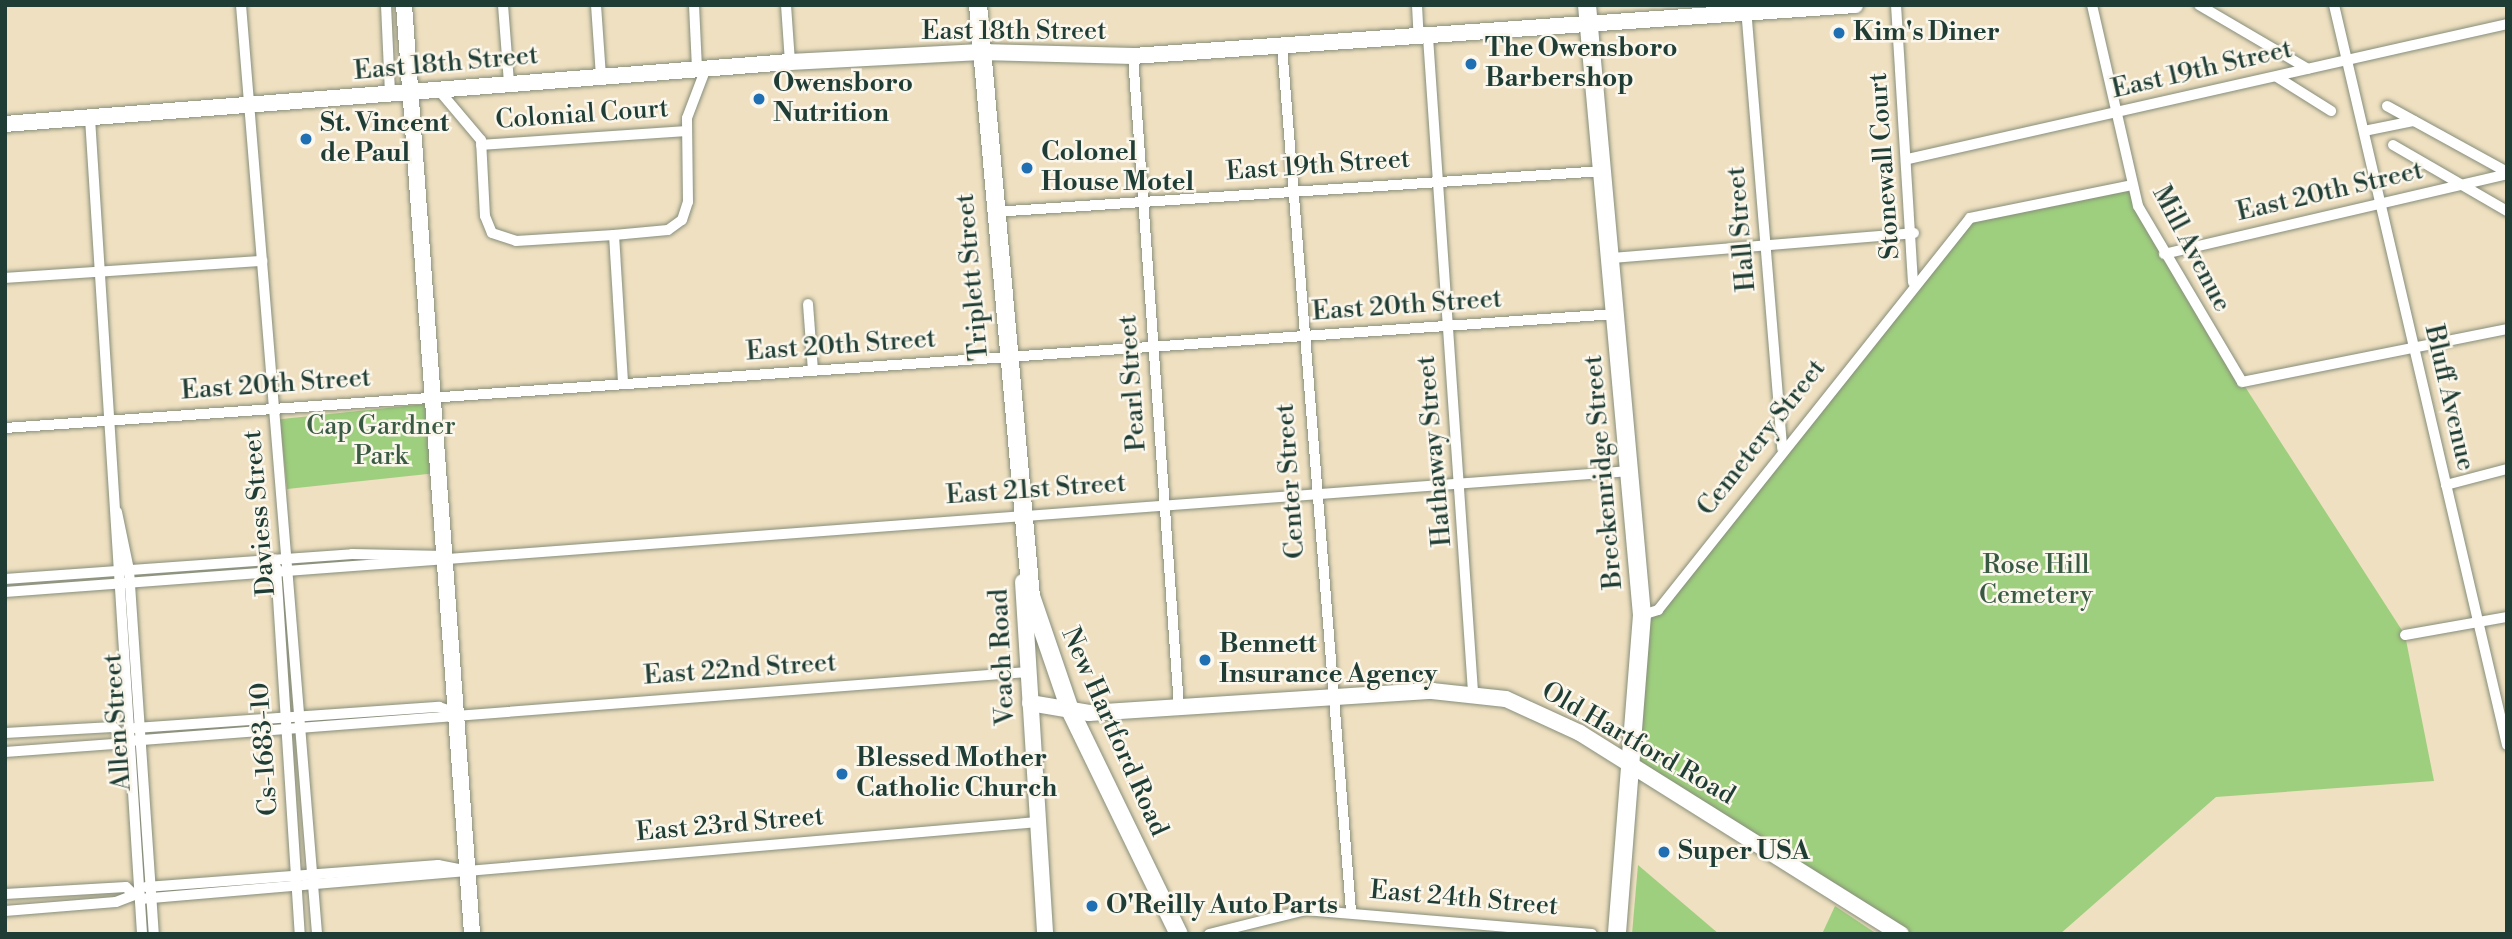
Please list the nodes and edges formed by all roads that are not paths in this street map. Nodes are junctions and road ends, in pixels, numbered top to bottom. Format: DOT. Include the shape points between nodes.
graph roads {
  1 [pos="241,5"];
  2 [pos="386,5"];
  3 [pos="404,5"];
  4 [pos="503,5"];
  5 [pos="596,5"];
  6 [pos="694,5"];
  7 [pos="786,5"];
  8 [pos="978,5"];
  9 [pos="1417,5"];
  10 [pos="1587,5"];
  11 [pos="1855,5"];
  12 [pos="1896,5"];
  13 [pos="2092,5"];
  14 [pos="2199,5"];
  15 [pos="2334,5"];
  16 [pos="1747,10"];
  17 [pos="2507,24"];
  18 [pos="1590,27"];
  19 [pos="1424,38"];
  20 [pos="1282,47"];
  21 [pos="981,52"];
  22 [pos="1133,56"];
  23 [pos="2346,61"];
  24 [pos="790,62"];
  25 [pos="702,68"];
  26 [pos="2308,69"];
  27 [pos="601,76"];
  28 [pos="2277,77"];
  29 [pos="509,83"];
  30 [pos="438,88"];
  31 [pos="410,90"];
  32 [pos="390,92"];
  33 [pos="251,106"];
  34 [pos="2387,106"];
  35 [pos="2331,111"];
  36 [pos="2116,114"];
  37 [pos="90,118"];
  38 [pos="2414,121"];
  39 [pos="5,124"];
  40 [pos="686,131"];
  41 [pos="2364,131"];
  42 [pos="481,145"];
  43 [pos="2393,145"];
  44 [pos="1908,159"];
  45 [pos="1603,171"];
  46 [pos="2507,173"];
  47 [pos="1437,180"];
  48 [pos="2132,185"];
  49 [pos="2459,186"];
  50 [pos="1293,190"];
  51 [pos="1143,201"];
  52 [pos="2380,205"];
  53 [pos="2507,211"];
  54 [pos="994,212"];
  55 [pos="1914,233"];
  56 [pos="614,235"];
  57 [pos="1767,246"];
  58 [pos="2164,254"];
  59 [pos="1611,258"];
  60 [pos="262,261"];
  61 [pos="100,272"];
  62 [pos="5,278"];
  63 [pos="1913,282"];
  64 [pos="808,304"];
  65 [pos="1616,314"];
  66 [pos="1448,326"];
  67 [pos="2507,329"];
  68 [pos="1304,336"];
  69 [pos="1153,347"];
  70 [pos="2413,349"];
  71 [pos="1006,357"];
  72 [pos="813,370"];
  73 [pos="623,384"];
  74 [pos="433,397"];
  75 [pos="273,408"];
  76 [pos="111,420"];
  77 [pos="5,428"];
  78 [pos="1782,449"];
  79 [pos="2507,469"];
  80 [pos="1631,471"];
  81 [pos="1458,483"];
  82 [pos="2446,485"];
  83 [pos="1314,493"];
  84 [pos="1164,504"];
  85 [pos="115,509"];
  86 [pos="1018,514"];
  87 [pos="1022,545"];
  88 [pos="445,556"];
  89 [pos="281,566"];
  90 [pos="129,570"];
  91 [pos="116,571"];
  92 [pos="5,579"];
  93 [pos="130,583"];
  94 [pos="117,584"];
  95 [pos="5,592"];
  96 [pos="1642,615"];
  97 [pos="2507,617"];
  98 [pos="2478,622"];
  99 [pos="2405,635"];
  100 [pos="1028,672"];
  101 [pos="1473,692"];
  102 [pos="1330,697"];
  103 [pos="1179,708"];
  104 [pos="1031,709"];
  105 [pos="1070,710"];
  106 [pos="456,713"];
  107 [pos="299,716"];
  108 [pos="286,718"];
  109 [pos="142,727"];
  110 [pos="300,730"];
  111 [pos="287,731"];
  112 [pos="5,733"];
  113 [pos="126,735"];
  114 [pos="142,740"];
  115 [pos="2507,745"];
  116 [pos="5,752"];
  117 [pos="1633,765"];
  118 [pos="1038,822"];
  119 [pos="467,871"];
  120 [pos="311,874"];
  121 [pos="296,875"];
  122 [pos="312,887"];
  123 [pos="297,888"];
  124 [pos="151,892"];
  125 [pos="137,893"];
  126 [pos="5,894"];
  127 [pos="5,911"];
  128 [pos="1351,912"];
  129 [pos="142,934"];
  130 [pos="154,934"];
  131 [pos="300,934"];
  132 [pos="317,934"];
  133 [pos="472,934"];
  134 [pos="1045,934"];
  135 [pos="1179,934"];
  136 [pos="1209,934"];
  137 [pos="1592,934"];
  138 [pos="1616,934"];
  139 [pos="1901,934"];
  1 -- 33 [label="street, Daviess Street"];
  2 -- 32 [label="street"];
  3 -- 31 [label="street"];
  4 -- 29 [label="street"];
  5 -- 27 [label="street"];
  6 -- 25 [label="street"];
  7 -- 24 [label="street"];
  8 -- 21 [label="main road, Triplett Street"];
  9 -- 19 [label="street, Hathaway Street"];
  10 -- 18 [label="main road, Breckenridge Street"];
  11 -- 16 [label="street, East 18th Street"];
  12 -- 44 [label="street, Stonewall Court"];
  13 -- 36 [label="street, Mill Avenue"];
  14 -- 26 [label="street"];
  15 -- 23 [label="street, Bluff Avenue"];
  16 -- 18 [label="street, East 18th Street"];
  16 -- 57 [label="street, Hall Street"];
  17 -- 23 [label="street, East 19th Street"];
  18 -- 19 [label="street, East 18th Street"];
  18 -- 45 [label="main road, Breckenridge Street"];
  19 -- 20 [label="street, East 18th Street"];
  19 -- 47 [label="street, Hathaway Street"];
  20 -- 22 [label="street, East 18th Street"];
  20 -- 50 [label="street, Center Street"];
  21 -- 22 [label="street, East 18th Street"];
  21 -- 24 [label="street, East 18th Street"];
  21 -- 54 [label="main road, Triplett Street"];
  22 -- 51 [label="street, Pearl Street"];
  23 -- 26 [label="street, East 19th Street"];
  23 -- 41 [label="street, Bluff Avenue"];
  24 -- 25 [label="street, East 18th Street"];
  25 -- 27 [label="street, East 18th Street"];
  25 -- 40 [label="street, Colonial Court"];
  26 -- 28 [label="street, East 19th Street"];
  27 -- 29 [label="street, East 18th Street"];
  28 -- 35 [label="street"];
  28 -- 36 [label="street, East 19th Street"];
  29 -- 30 [label="street, East 18th Street"];
  30 -- 31 [label="street, East 18th Street"];
  30 -- 42 [label="street, Colonial Court"];
  31 -- 32 [label="street, East 18th Street"];
  31 -- 74 [label="street"];
  32 -- 33 [label="street, East 18th Street"];
  33 -- 37 [label="street, East 18th Street"];
  33 -- 60 [label="street, Daviess Street"];
  34 -- 38 [label="street"];
  36 -- 44 [label="street, East 19th Street"];
  36 -- 48 [label="street, Mill Avenue"];
  37 -- 39 [label="street, East 18th Street"];
  37 -- 61 [label="street, Allen Street"];
  38 -- 41 [label="street"];
  38 -- 46 [label="street"];
  40 -- 42 [label="street, Colonial Court"];
  40 -- 56 [label="street, Colonial Court" via="688,202 682,220 668,230"];
  41 -- 52 [label="street, Bluff Avenue"];
  42 -- 56 [label="street, Colonial Court" via="485,216 498,238"];
  43 -- 49 [label="street"];
  44 -- 55 [label="street, Stonewall Court"];
  45 -- 47 [label="street, East 19th Street"];
  45 -- 59 [label="main road, Breckenridge Street"];
  46 -- 49 [label="street, East 20th Street"];
  47 -- 50 [label="street, East 19th Street"];
  47 -- 66 [label="street, Hathaway Street"];
  48 -- 58 [label="street, Mill Avenue"];
  48 -- 63 [label="street, Cemetery Street" via="1970,218"];
  49 -- 52 [label="street, East 20th Street"];
  49 -- 53 [label="street"];
  50 -- 51 [label="street, East 19th Street"];
  50 -- 68 [label="street, Center Street"];
  51 -- 54 [label="street, East 19th Street"];
  51 -- 69 [label="street, Pearl Street"];
  52 -- 58 [label="street, East 20th Street"];
  52 -- 70 [label="street, Bluff Avenue"];
  54 -- 71 [label="main road, Triplett Street"];
  55 -- 57 [label="street"];
  55 -- 63 [label="street, Stonewall Court"];
  56 -- 73 [label="street"];
  57 -- 59 [label="street"];
  57 -- 78 [label="street, Hall Street"];
  58 -- 70 [label="street, Mill Avenue" via="2242,382"];
  59 -- 65 [label="main road, Breckenridge Street"];
  60 -- 61 [label="street"];
  60 -- 75 [label="street, Daviess Street"];
  61 -- 62 [label="street"];
  61 -- 76 [label="street, Allen Street"];
  63 -- 78 [label="street, Cemetery Street"];
  64 -- 72 [label="street"];
  65 -- 66 [label="street, East 20th Street"];
  65 -- 80 [label="main road, Breckenridge Street"];
  66 -- 68 [label="street, East 20th Street"];
  66 -- 81 [label="street, Hathaway Street"];
  67 -- 70 [label="street"];
  68 -- 69 [label="street, East 20th Street"];
  68 -- 83 [label="street, Center Street"];
  69 -- 71 [label="street, East 20th Street"];
  69 -- 84 [label="street, Pearl Street"];
  70 -- 82 [label="street, Bluff Avenue"];
  71 -- 72 [label="street, East 20th Street"];
  71 -- 86 [label="main road, Triplett Street"];
  72 -- 73 [label="street, East 20th Street"];
  73 -- 74 [label="street, East 20th Street"];
  74 -- 75 [label="street, East 20th Street"];
  74 -- 88 [label="street"];
  75 -- 76 [label="street, East 20th Street"];
  75 -- 89 [label="street, Daviess Street"];
  76 -- 77 [label="street, East 20th Street"];
  76 -- 85 [label="street, Allen Street"];
  78 -- 96 [label="street, Cemetery Street" via="1658,610"];
  79 -- 82 [label="street"];
  80 -- 81 [label="street, East 21st Street"];
  80 -- 96 [label="main road, Breckenridge Street"];
  81 -- 83 [label="street, East 21st Street"];
  81 -- 101 [label="street, Hathaway Street"];
  82 -- 98 [label="street, Bluff Avenue"];
  83 -- 84 [label="street, East 21st Street"];
  83 -- 102 [label="street, Center Street"];
  84 -- 86 [label="street, East 21st Street"];
  84 -- 103 [label="street, Pearl Street"];
  85 -- 90 [label="street, Allen Street"];
  85 -- 91 [label="street, Allen Street"];
  86 -- 87 [label="main road, Triplett Street"];
  86 -- 88 [label="street, East 21st Street"];
  87 -- 100 [label="street, Veach Road"];
  87 -- 105 [label="main road, New Hartford Road" via="1036,618"];
  88 -- 89 [label="street, East 21st Street"];
  88 -- 106 [label="street"];
  89 -- 90 [label="street, East 21st Street"];
  89 -- 93 [label="street, East 21st Street"];
  89 -- 107 [label="street, Daviess Street"];
  89 -- 108 [label="street, Cs-1683-10"];
  90 -- 91 [label="street, East 21st Street"];
  90 -- 93 [label="street, Allen Street"];
  91 -- 92 [label="street, East 21st Street"];
  91 -- 94 [label="street, Allen Street"];
  93 -- 94 [label="street, East 21st Street"];
  93 -- 109 [label="street, Allen Street"];
  94 -- 95 [label="street, East 21st Street"];
  94 -- 113 [label="street, Allen Street"];
  96 -- 117 [label="main road, Breckenridge Street"];
  97 -- 98 [label="street"];
  98 -- 99 [label="street"];
  98 -- 115 [label="street, Bluff Avenue"];
  100 -- 104 [label="street, Veach Road"];
  100 -- 106 [label="street, East 22nd Street"];
  101 -- 102 [label="street, Old Hartford Road"];
  101 -- 117 [label="street, Old Hartford Road" via="1556,720"];
  102 -- 103 [label="street, Old Hartford Road"];
  102 -- 128 [label="street, Center Street" via="1351,855"];
  103 -- 105 [label="street, Old Hartford Road"];
  104 -- 105 [label="street, Old Hartford Road"];
  104 -- 118 [label="street, Veach Road"];
  105 -- 135 [label="main road, New Hartford Road"];
  106 -- 107 [label="street, East 22nd Street" via="439,707"];
  106 -- 110 [label="street, East 22nd Street" via="441,720"];
  106 -- 119 [label="street"];
  107 -- 108 [label="street, East 22nd Street"];
  107 -- 110 [label="street, Daviess Street"];
  108 -- 109 [label="street, East 22nd Street"];
  108 -- 111 [label="street, Cs-1683-10"];
  109 -- 113 [label="street, East 22nd Street"];
  109 -- 114 [label="street, Allen Street"];
  110 -- 111 [label="street, East 22nd Street"];
  110 -- 120 [label="street, Daviess Street"];
  111 -- 114 [label="street, East 22nd Street"];
  111 -- 121 [label="street, Cs-1683-10"];
  112 -- 113 [label="street" via="113,727"];
  113 -- 114 [label="street, East 22nd Street"];
  113 -- 116 [label="street" via="114,744"];
  113 -- 125 [label="street, Allen Street"];
  114 -- 124 [label="street, Allen Street"];
  117 -- 138 [label="main road, Breckenridge Street"];
  117 -- 139 [label="street, Old Hartford Road"];
  118 -- 119 [label="street, East 23rd Street"];
  118 -- 134 [label="street, Veach Road"];
  119 -- 120 [label="street, East 23rd Street" via="438,865"];
  119 -- 122 [label="street, East 23rd Street"];
  119 -- 133 [label="street"];
  120 -- 121 [label="street, East 23rd Street"];
  120 -- 122 [label="street, Daviess Street"];
  121 -- 123 [label="street, Cs-1683-10"];
  121 -- 124 [label="street, East 23rd Street"];
  122 -- 123 [label="street, East 23rd Street"];
  122 -- 132 [label="street, Daviess Street"];
  123 -- 124 [label="street, East 23rd Street"];
  123 -- 131 [label="street, Cs-1683-10"];
  124 -- 125 [label="street, East 23rd Street"];
  124 -- 130 [label="street, Allen Street"];
  125 -- 126 [label="street" via="126,887"];
  125 -- 127 [label="street" via="116,902"];
  125 -- 129 [label="street, Allen Street"];
  128 -- 136 [label="street, East 24th Street" via="1267,915"];
  128 -- 137 [label="street, East 24th Street"];
}
